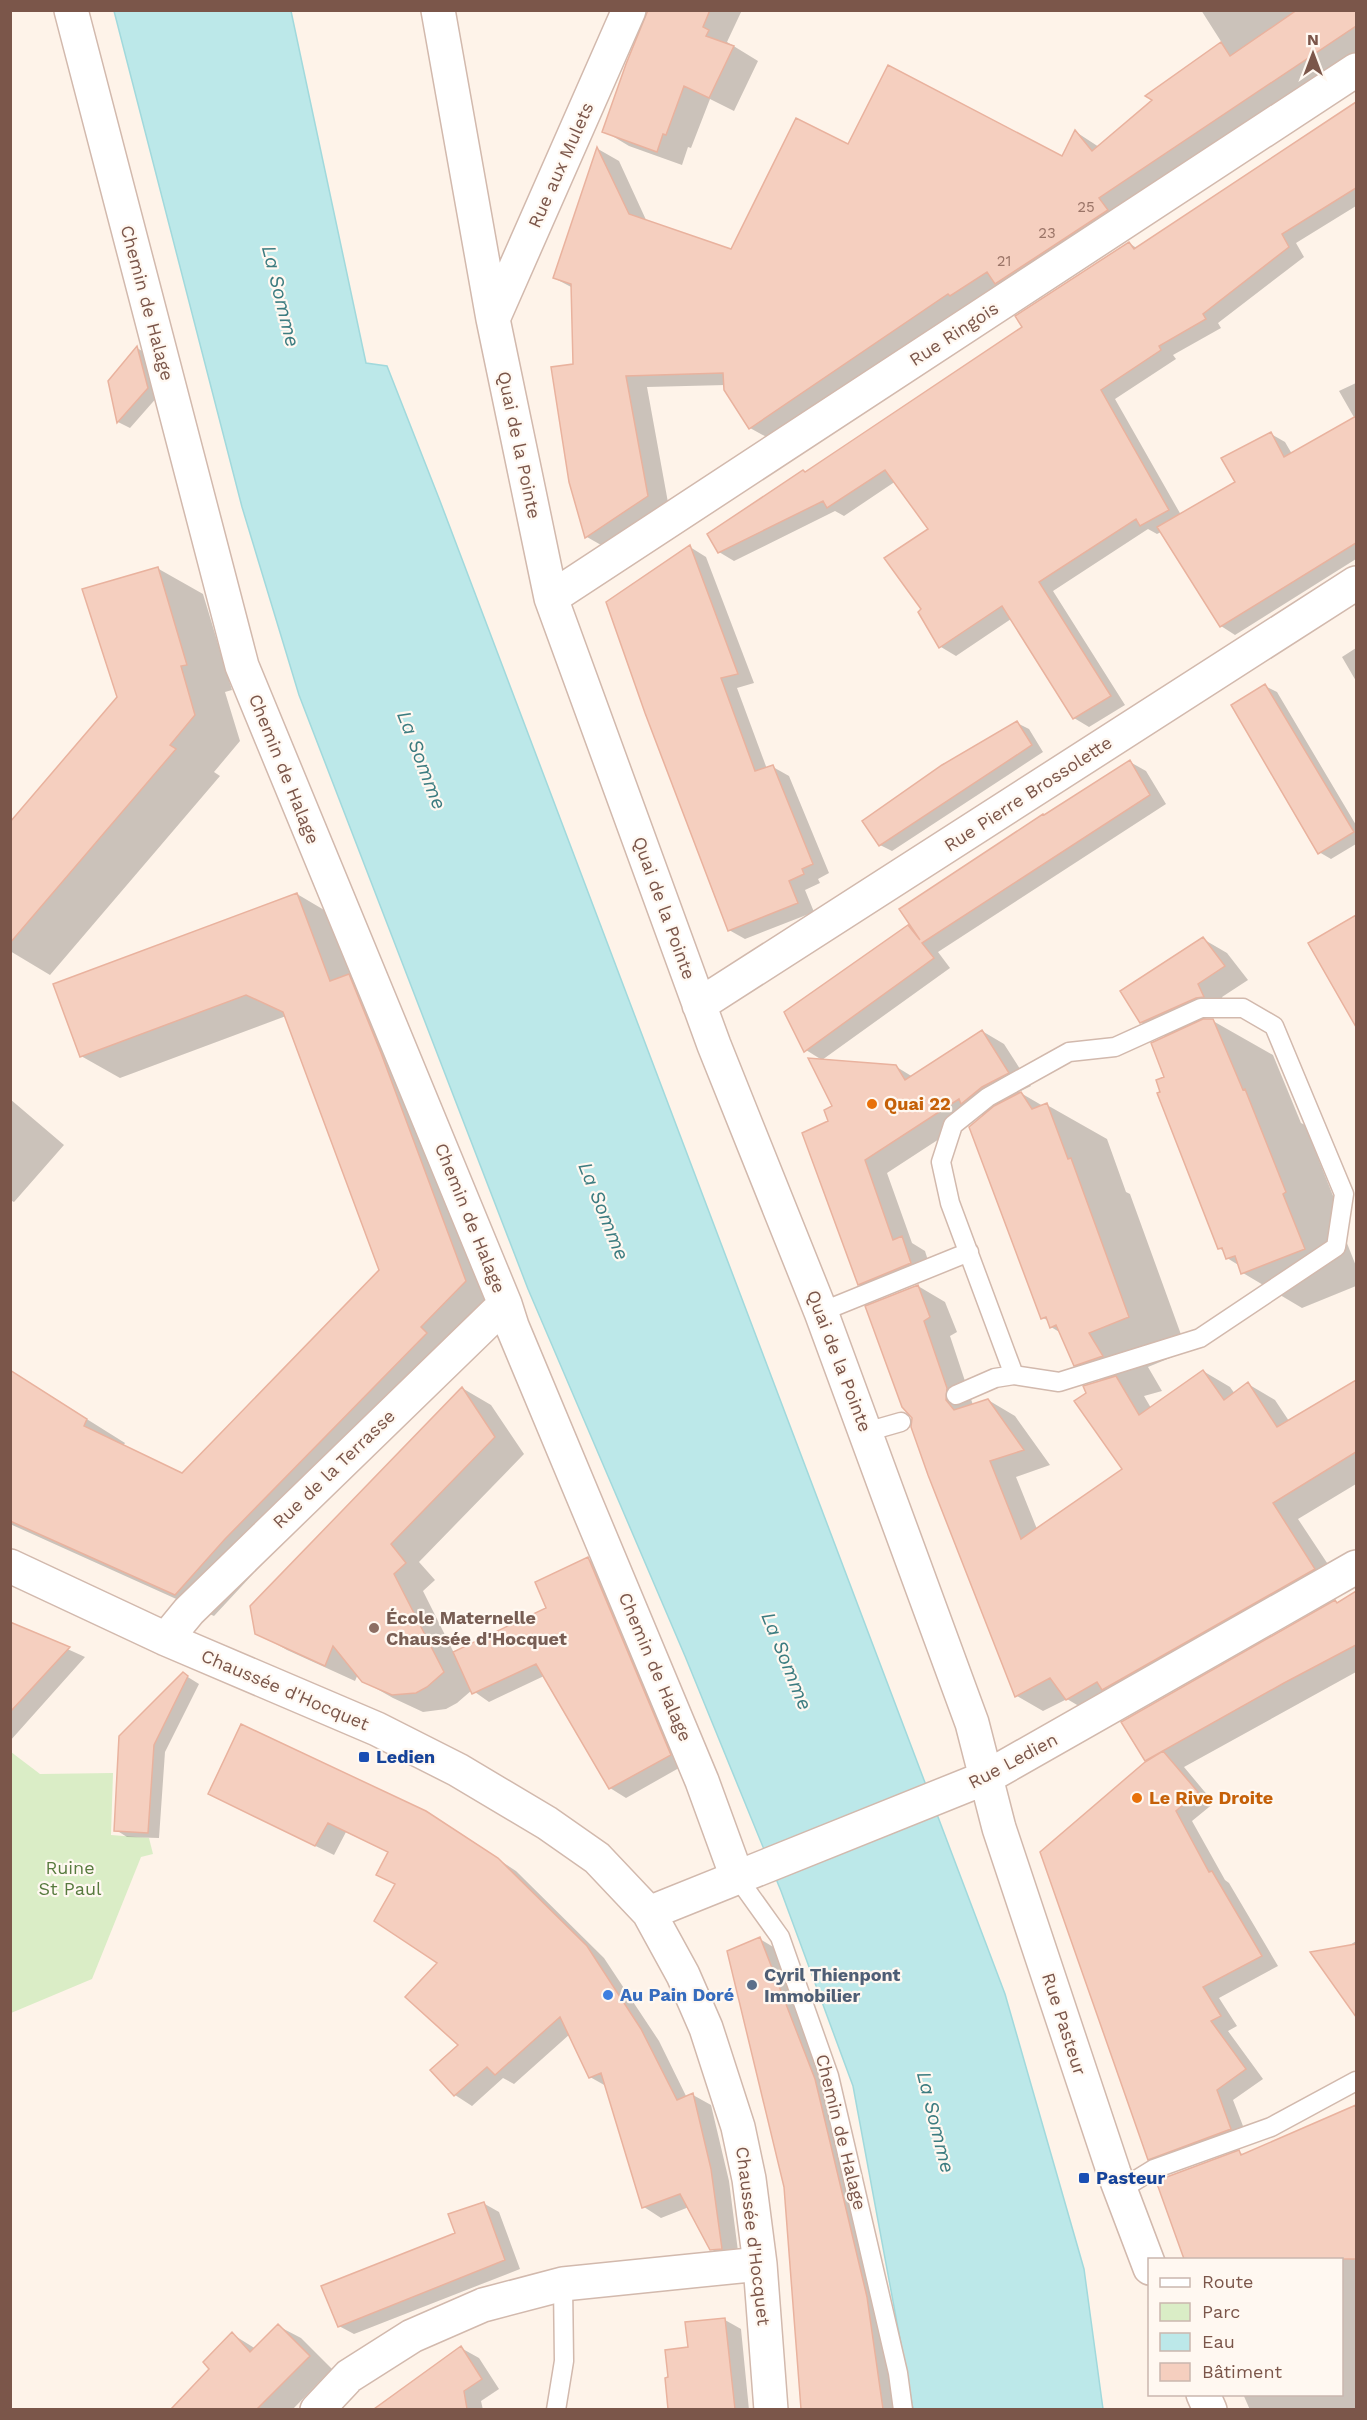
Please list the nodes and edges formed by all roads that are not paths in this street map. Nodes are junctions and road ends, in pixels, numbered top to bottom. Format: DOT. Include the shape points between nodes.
graph roads {
  1 [pos="71,10"];
  2 [pos="438,10"];
  3 [pos="629,10"];
  4 [pos="1356,70"];
  5 [pos="493,318"];
  6 [pos="1356,583"];
  7 [pos="551,598"];
  8 [pos="699,1005"];
  9 [pos="969,1252"];
  10 [pos="505,1304"];
  11 [pos="821,1312"];
  12 [pos="1014,1375"];
  13 [pos="956,1395"];
  14 [pos="901,1422"];
  15 [pos="866,1432"];
  16 [pos="10,1566"];
  17 [pos="1356,1567"];
  18 [pos="166,1639"];
  19 [pos="985,1778"];
  20 [pos="749,1872"];
  21 [pos="650,1913"];
  22 [pos="1356,2081"];
  23 [pos="1120,2190"];
  24 [pos="760,2264"];
  25 [pos="1148,2265"];
  26 [pos="563,2284"];
  27 [pos="317,2409"];
  28 [pos="556,2409"];
  29 [pos="771,2409"];
  30 [pos="903,2409"];
  1 -- 10 [label="street, Chemin de Halage" via="242,666"];
  2 -- 5 [label="street, Quai de la Pointe"];
  3 -- 5 [label="street, Rue aux Mulets"];
  4 -- 7 [label="street, Rue Ringois"];
  5 -- 7 [label="street, Quai de la Pointe"];
  6 -- 8 [label="street, Rue Pierre Brossolette"];
  7 -- 8 [label="street, Quai de la Pointe"];
  8 -- 11 [label="street, Quai de la Pointe"];
  9 -- 11 [label="lane"];
  9 -- 12 [label="lane"];
  9 -- 12 [label="lane" via="950,1203 941,1162 953,1125 988,1097 1069,1052 1115,1047 1201,1008 1243,1008 1274,1026 1344,1194 1336,1247 1200,1338 1059,1382"];
  10 -- 18 [label="street, Rue de la Terrasse" via="189,1611"];
  10 -- 20 [label="street, Chemin de Halage" via="702,1781"];
  11 -- 15 [label="street, Quai de la Pointe"];
  12 -- 13 [label="lane" via="995,1378"];
  14 -- 15 [label="lane"];
  15 -- 19 [label="street, Quai de la Pointe" via="972,1723"];
  16 -- 18 [label="street, Chaussée d'Hocquet"];
  17 -- 19 [label="street, Rue Ledien"];
  18 -- 21 [label="street, Chaussée d'Hocquet" via="377,1729 458,1770 597,1858"];
  19 -- 20 [label="street, Rue Ledien"];
  19 -- 23 [label="street, Rue Pasteur"];
  20 -- 21 [label="street, Rue Ledien"];
  20 -- 30 [label="lane, Chemin de Halage" via="780,1937 830,2076"];
  21 -- 24 [label="street, Chaussée d'Hocquet" via="706,2028 738,2127"];
  22 -- 23 [label="lane" via="1271,2127 1154,2169"];
  23 -- 25 [label="street, Rue Pasteur"];
  24 -- 26 [label="street"];
  24 -- 29 [label="street, Chaussée d'Hocquet"];
  26 -- 27 [label="street" via="483,2306 412,2336 349,2376"];
  26 -- 28 [label="lane" via="564,2361"];
}
